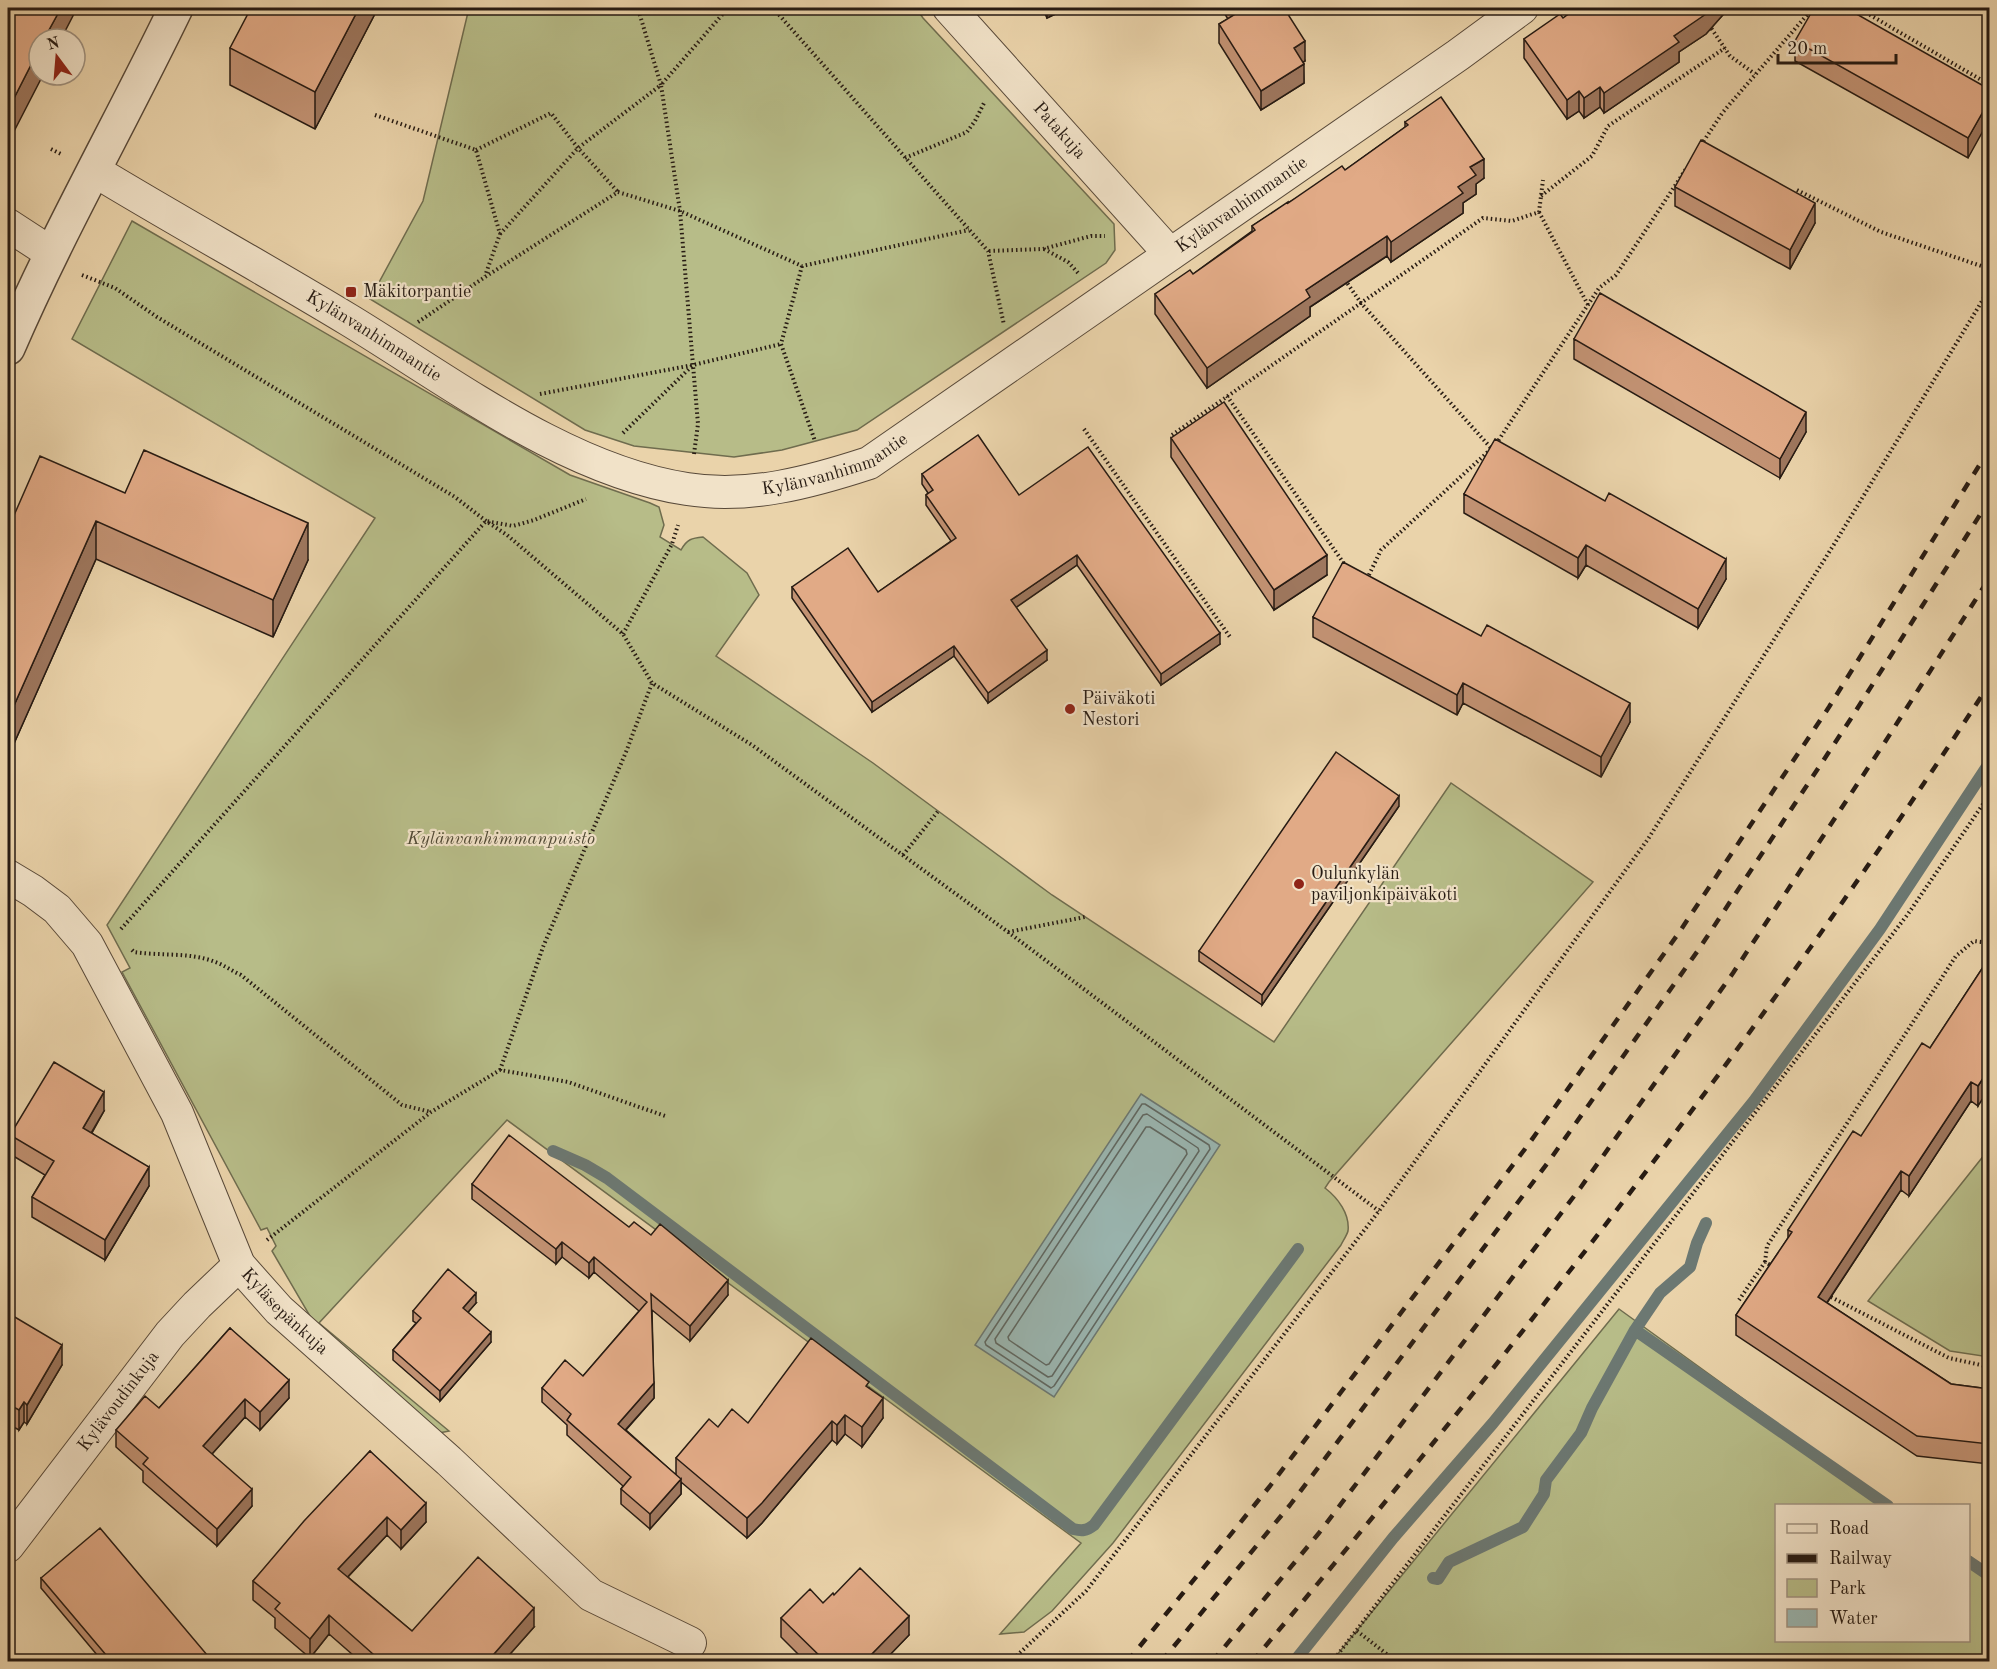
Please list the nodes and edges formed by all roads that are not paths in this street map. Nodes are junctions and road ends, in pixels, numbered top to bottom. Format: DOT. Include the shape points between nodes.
graph roads {
  1 [pos="176,8"];
  2 [pos="949,8"];
  3 [pos="1522,8"];
  4 [pos="95,171"];
  5 [pos="8,225"];
  6 [pos="1162,245"];
  7 [pos="51,252"];
  8 [pos="8,348"];
  9 [pos="8,876"];
  10 [pos="239,1265"];
  11 [pos="8,1546"];
  12 [pos="690,1643"];
  1 -- 4 [label="street"];
  2 -- 6 [label="street, Patakuja"];
  3 -- 6 [label="street, Kylänvanhimmantie" via="1458,55"];
  4 -- 6 [label="street, Kylänvanhimmantie" via="519,425 575,454 624,473 688,489 738,492 792,485 869,463"];
  4 -- 7 [label="street"];
  5 -- 7 [label="street"];
  7 -- 8 [label="street"];
  9 -- 10 [label="street, Kyläsepänkuja" via="57,909 87,944 177,1113"];
  10 -- 11 [label="street, Kylävoudinkuja" via="170,1334"];
  10 -- 12 [label="street, Kyläsepänkuja" via="279,1310 591,1595"];
}
